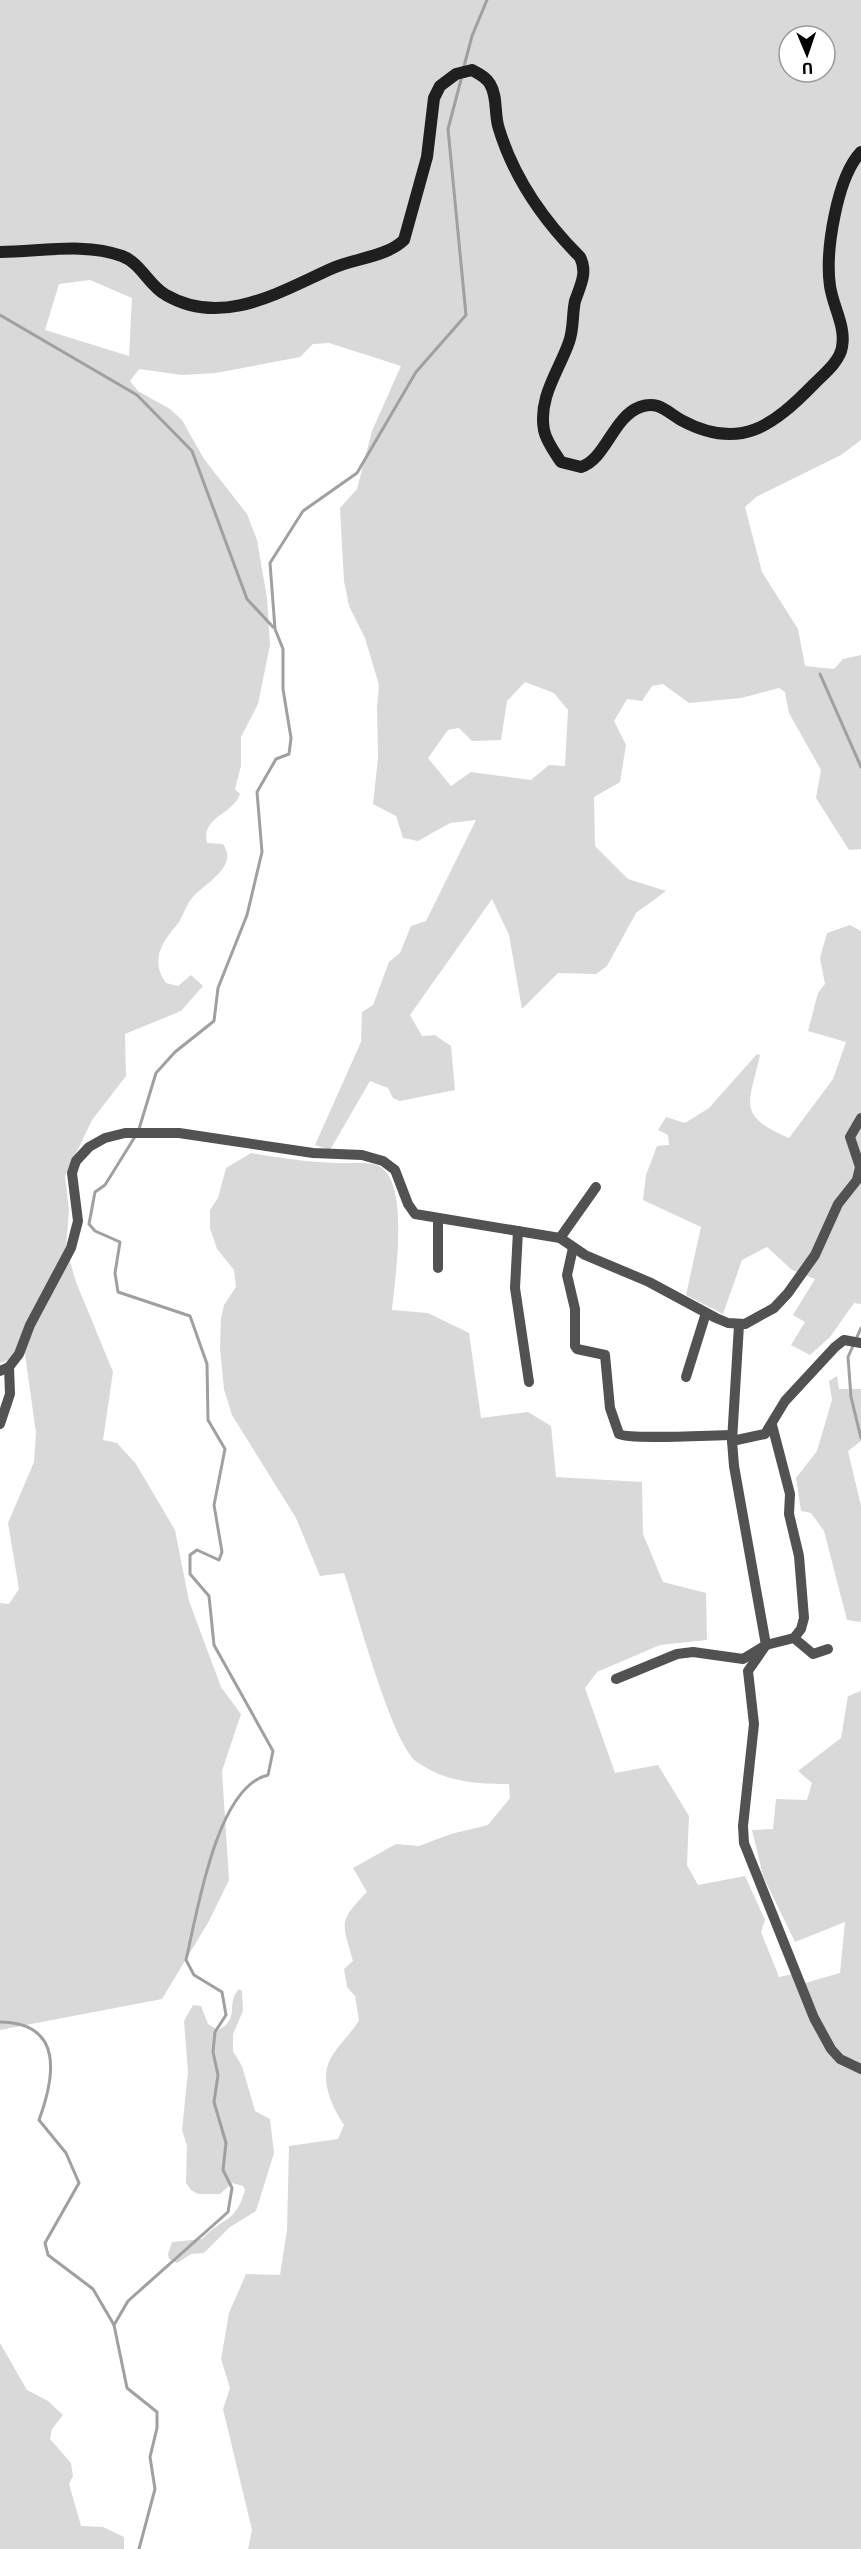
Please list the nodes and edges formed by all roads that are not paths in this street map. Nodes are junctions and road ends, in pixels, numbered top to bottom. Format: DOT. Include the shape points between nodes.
graph roads {
  1 [pos="861,152"];
  2 [pos="0,252"];
  3 [pos="861,1118"];
  4 [pos="596,1187"];
  5 [pos="438,1219"];
  6 [pos="518,1231"];
  7 [pos="560,1238"];
  8 [pos="573,1248"];
  9 [pos="438,1268"];
  10 [pos="706,1313"];
  11 [pos="739,1325"];
  12 [pos="861,1342"];
  13 [pos="4,1369"];
  14 [pos="686,1377"];
  15 [pos="530,1382"];
  16 [pos="0,1424"];
  17 [pos="772,1425"];
  18 [pos="732,1438"];
  19 [pos="794,1638"];
  20 [pos="766,1645"];
  21 [pos="828,1649"];
  22 [pos="616,1679"];
  23 [pos="861,2069"];
  1 -- 2 [label="street" via="850,163 835,214 830,285 844,331 842,350 832,365 777,419 751,431 726,436 704,430 656,405 641,407 629,414 608,438 595,460 581,467 561,462 544,432 543,413 574,327 574,305 584,266 540,213 505,147 491,85 472,70 456,74 440,86 434,98 428,157 404,240 394,249 349,261 273,296 242,307 206,308 165,295 124,256 94,250"];
  3 -- 11 [label="street" via="850,1137 859,1174 834,1210 815,1255 781,1302"];
  4 -- 7 [label="street"];
  5 -- 6 [label="street"];
  5 -- 9 [label="street"];
  5 -- 13 [label="street" via="415,1214 395,1170 373,1157 313,1153 179,1133 125,1132 96,1143 76,1161 73,1180 78,1221 72,1248 30,1325 19,1354"];
  6 -- 7 [label="street"];
  6 -- 15 [label="street" via="515,1288"];
  7 -- 8 [label="street"];
  8 -- 10 [label="street"];
  8 -- 18 [label="street" via="567,1275 575,1309 575,1346 605,1355 610,1408 619,1434"];
  10 -- 11 [label="street"];
  10 -- 14 [label="street"];
  11 -- 18 [label="street"];
  12 -- 17 [label="street" via="844,1340 827,1355 785,1401"];
  13 -- 16 [label="street" via="10,1394"];
  17 -- 18 [label="street" via="758,1437"];
  17 -- 19 [label="street" via="790,1494 789,1514 799,1556 803,1624"];
  18 -- 20 [label="street" via="735,1476"];
  19 -- 20 [label="street"];
  19 -- 21 [label="street" via="813,1654"];
  20 -- 22 [label="street" via="743,1659 693,1652 677,1654"];
  20 -- 23 [label="street" via="748,1671 754,1724 744,1843 814,2018 840,2059"];
}
